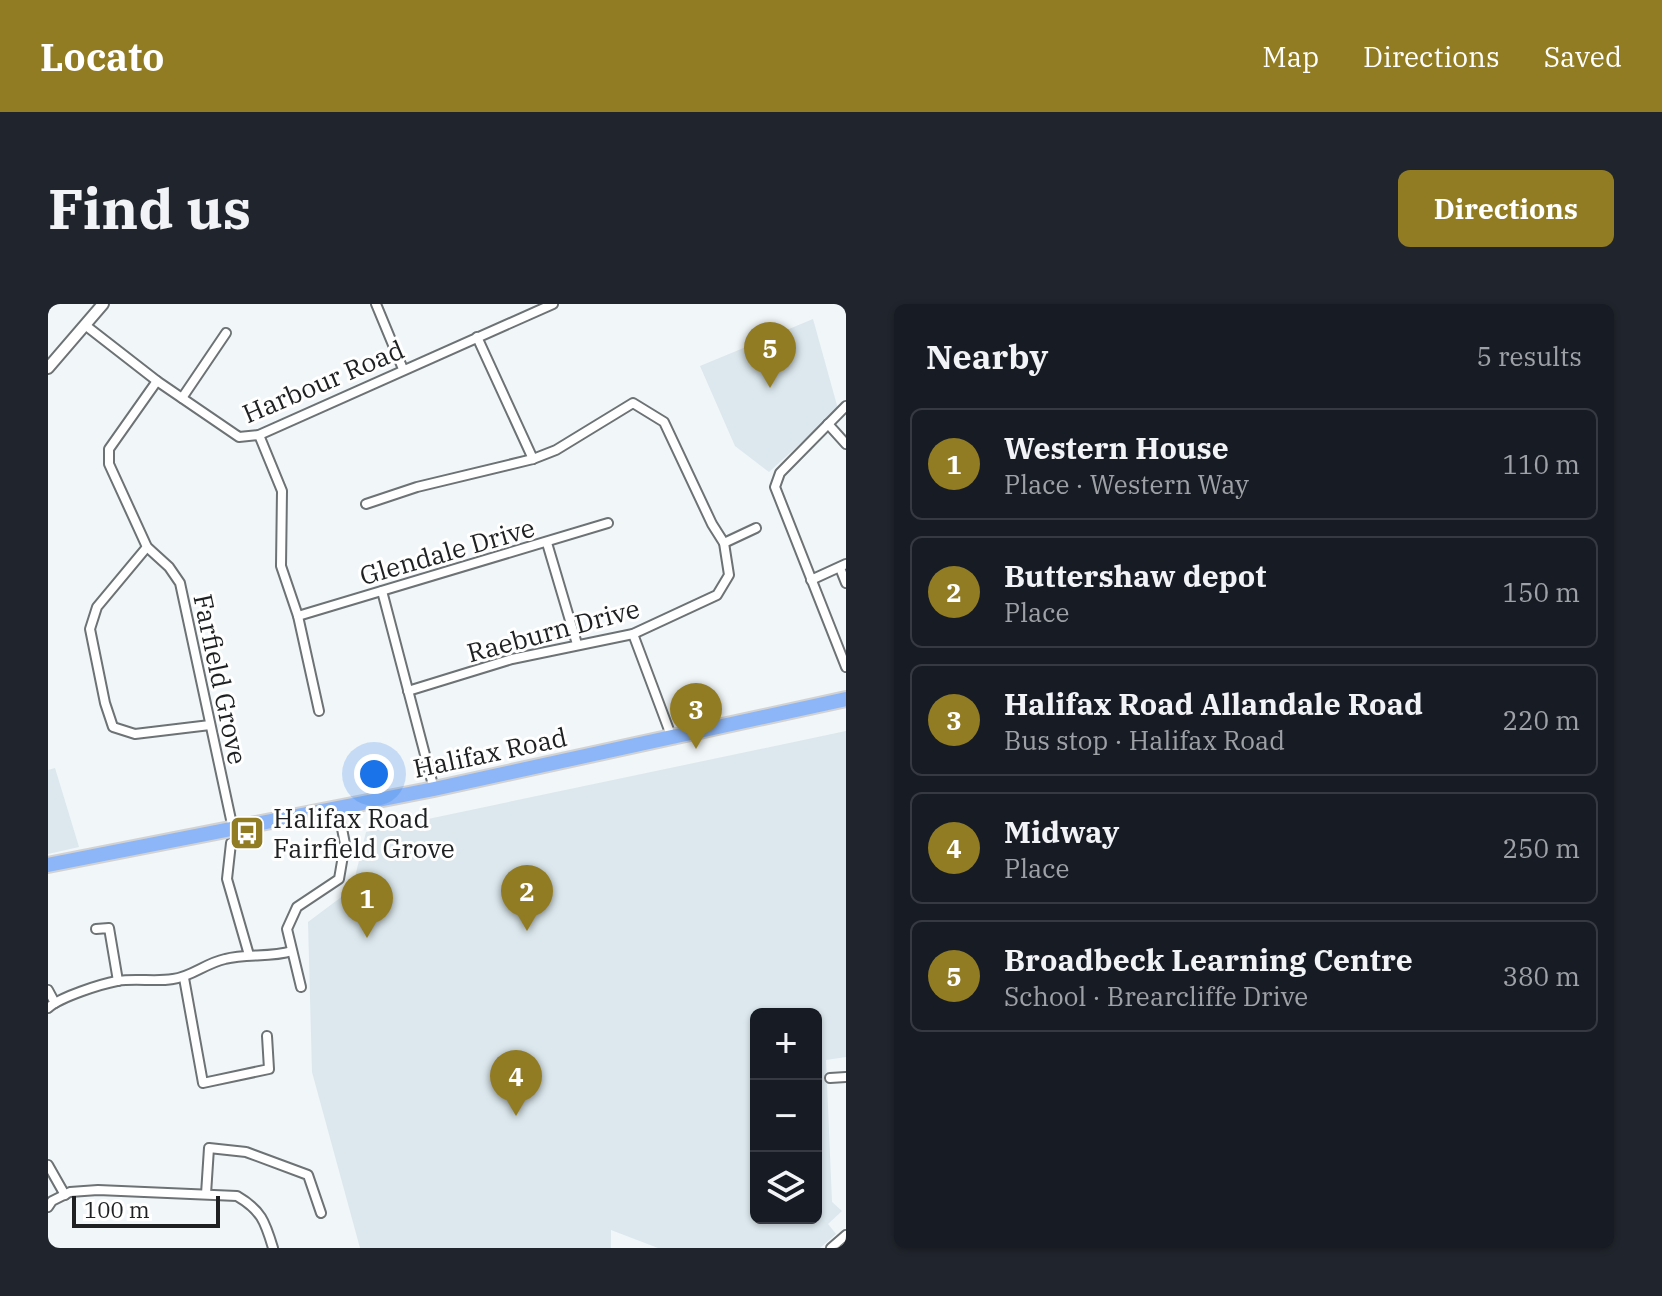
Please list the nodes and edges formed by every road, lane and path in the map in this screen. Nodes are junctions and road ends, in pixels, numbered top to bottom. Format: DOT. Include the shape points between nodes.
graph roads {
  1 [pos="103,304"];
  2 [pos="376,304"];
  3 [pos="553,304"];
  4 [pos="85,325"];
  5 [pos="226,333"];
  6 [pos="477,337"];
  7 [pos="48,368"];
  8 [pos="403,369"];
  9 [pos="157,381"];
  10 [pos="182,398"];
  11 [pos="846,406"];
  12 [pos="828,424"];
  13 [pos="259,435"];
  14 [pos="846,444"];
  15 [pos="533,459"];
  16 [pos="366,504"];
  17 [pos="608,523"];
  18 [pos="756,528"];
  19 [pos="547,543"];
  20 [pos="724,543"];
  21 [pos="147,547"];
  22 [pos="843,566"];
  23 [pos="811,580"];
  24 [pos="846,583"];
  25 [pos="382,591"];
  26 [pos="298,616"];
  27 [pos="633,634"];
  28 [pos="577,644"];
  29 [pos="846,667"];
  30 [pos="408,691"];
  31 [pos="846,699"];
  32 [pos="319,711"];
  33 [pos="210,725"];
  34 [pos="672,738"];
  35 [pos="434,789"];
  36 [pos="338,808"];
  37 [pos="232,836"];
  38 [pos="48,865"];
  39 [pos="96,929"];
  40 [pos="292,951"];
  41 [pos="249,955"];
  42 [pos="184,978"];
  43 [pos="118,981"];
  44 [pos="301,987"];
  45 [pos="48,990"];
  46 [pos="52,1005"];
  47 [pos="267,1036"];
  48 [pos="846,1077"];
  49 [pos="830,1078"];
  50 [pos="48,1165"];
  51 [pos="206,1194"];
  52 [pos="65,1195"];
  53 [pos="48,1207"];
  54 [pos="321,1213"];
  55 [pos="846,1235"];
  56 [pos="273,1248"];
  57 [pos="831,1248"];
  1 -- 4 [label="street"];
  2 -- 8 [label="street"];
  3 -- 6 [label="street, Harbour Road"];
  4 -- 7 [label="street"];
  4 -- 9 [label="street, Harbour Road"];
  5 -- 10 [label="street"];
  6 -- 8 [label="street, Harbour Road"];
  6 -- 15 [label="street"];
  8 -- 13 [label="street, Harbour Road"];
  9 -- 10 [label="street, Harbour Road"];
  9 -- 21 [label="street, Farfield Grove" via="109,449 109,464"];
  10 -- 13 [label="street, Harbour Road" via="239,437"];
  11 -- 12 [label="street"];
  12 -- 14 [label="street"];
  12 -- 23 [label="street" via="780,473 775,487"];
  13 -- 26 [label="street" via="282,491 281,566"];
  15 -- 16 [label="street"];
  15 -- 20 [label="street, Raeburn Drive" via="633,403 664,422"];
  17 -- 19 [label="street, Glendale Drive"];
  18 -- 20 [label="street"];
  19 -- 25 [label="street, Glendale Drive"];
  19 -- 28 [label="street"];
  20 -- 27 [label="street, Raeburn Drive" via="729,575 717,595"];
  21 -- 33 [label="street, Farfield Grove" via="180,583"];
  21 -- 33 [label="street" via="97,607 90,629 113,727 135,734"];
  22 -- 23 [label="street"];
  22 -- 24 [label="street"];
  23 -- 29 [label="street"];
  25 -- 26 [label="street, Glendale Drive"];
  25 -- 30 [label="street"];
  26 -- 32 [label="street"];
  27 -- 28 [label="street, Raeburn Drive"];
  27 -- 34 [label="street"];
  28 -- 30 [label="street, Raeburn Drive"];
  30 -- 35 [label="street"];
  31 -- 34 [label="highway, Halifax Road"];
  33 -- 37 [label="street, Farfield Grove"];
  34 -- 35 [label="highway, Halifax Road"];
  35 -- 36 [label="highway, Halifax Road"];
  36 -- 37 [label="highway, Halifax Road"];
  36 -- 40 [label="street" via="345,844 339,879 297,907 287,929"];
  37 -- 38 [label="highway, Halifax Road"];
  37 -- 41 [label="street, Farfield Grove" via="227,879"];
  39 -- 43 [label="street" via="109,928"];
  40 -- 41 [label="street"];
  40 -- 44 [label="street"];
  41 -- 42 [label="street" via="224,959"];
  42 -- 43 [label="street"];
  42 -- 47 [label="street" via="203,1083 269,1069"];
  43 -- 46 [label="street"];
  45 -- 46 [label="street"];
  48 -- 49 [label="street"];
  50 -- 52 [label="street"];
  51 -- 52 [label="street" via="98,1190"];
  51 -- 54 [label="street" via="209,1148 246,1152 308,1175"];
  51 -- 56 [label="street" via="237,1196 255,1207"];
  52 -- 53 [label="street"];
  55 -- 57 [label="street"];
}
